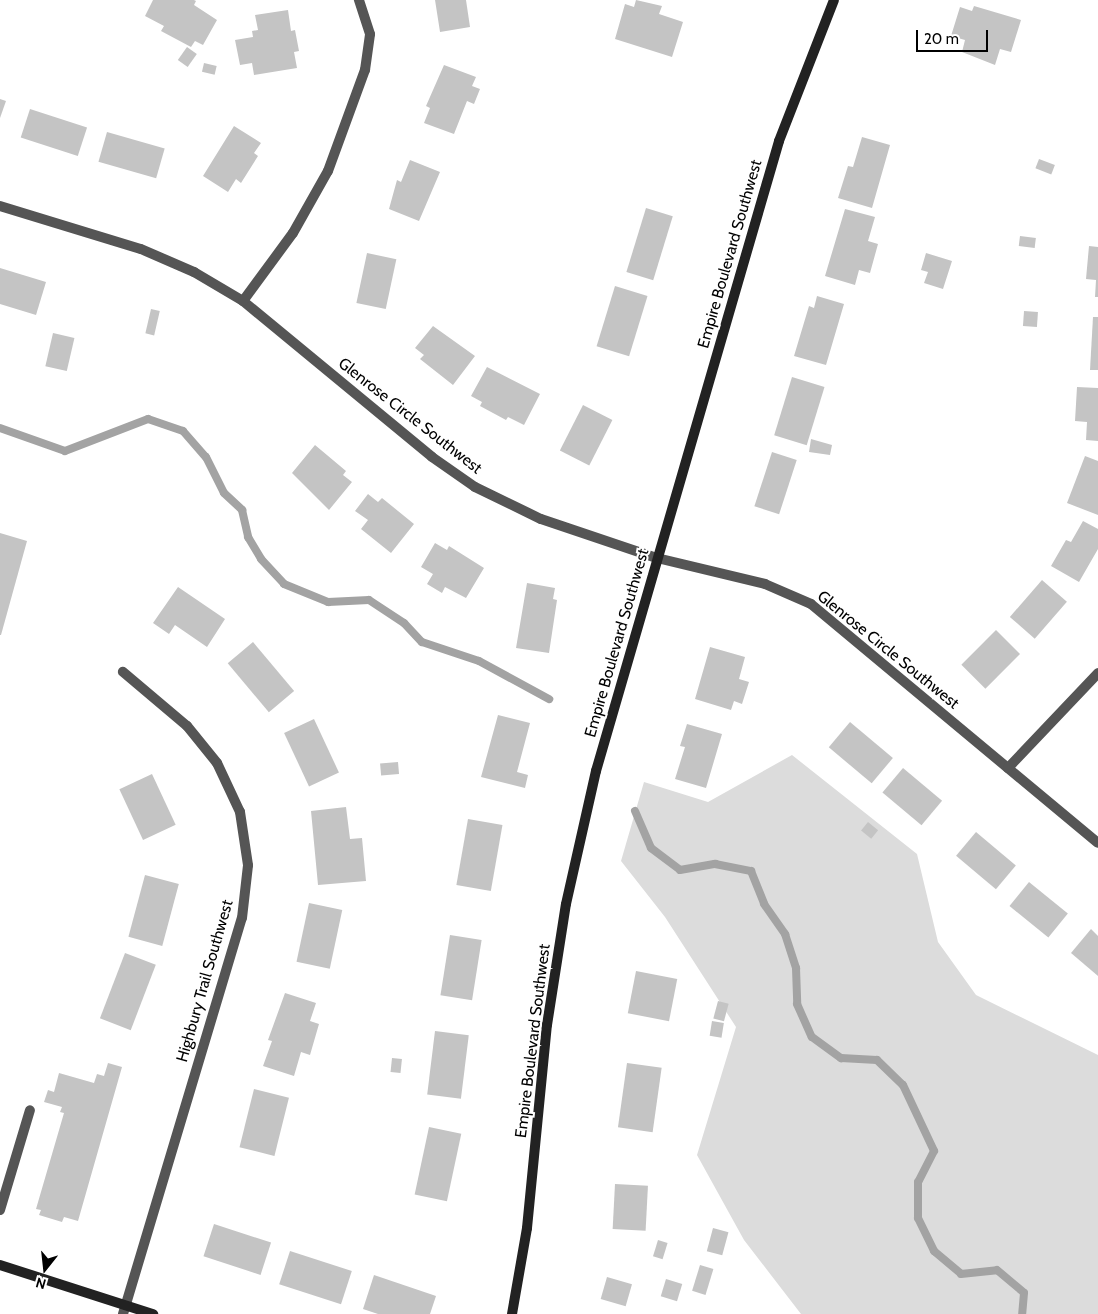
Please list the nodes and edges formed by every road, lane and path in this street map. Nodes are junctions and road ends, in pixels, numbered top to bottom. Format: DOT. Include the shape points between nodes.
graph roads {
  1 [pos="359,0"];
  2 [pos="834,0"];
  3 [pos="0,206"];
  4 [pos="243,301"];
  5 [pos="657,558"];
  6 [pos="123,672"];
  7 [pos="1098,673"];
  8 [pos="1008,768"];
  9 [pos="1098,843"];
  10 [pos="30,1110"];
  11 [pos="0,1210"];
  12 [pos="0,1265"];
  13 [pos="123,1309"];
  14 [pos="153,1314"];
  15 [pos="512,1314"];
  1 -- 4 [label="street" via="370,34 365,70 328,171 293,233"];
  2 -- 5 [label="street, Empire Boulevard Southwest" via="779,141"];
  3 -- 4 [label="street, Glenrose Circle Southwest" via="141,248 194,272"];
  4 -- 5 [label="street, Glenrose Circle Southwest" via="432,457 475,487 541,519"];
  5 -- 8 [label="street, Glenrose Circle Southwest" via="765,584 811,604"];
  5 -- 15 [label="street, Empire Boulevard Southwest" via="596,771 566,904 548,1025 528,1228"];
  6 -- 13 [label="street, Highbury Trail Southwest" via="187,726 217,763 240,812 248,865 242,918"];
  7 -- 8 [label="street"];
  8 -- 9 [label="street, Glenrose Circle Southwest"];
  10 -- 11 [label="street"];
  12 -- 13 [label="street"];
  13 -- 14 [label="street"];
}
